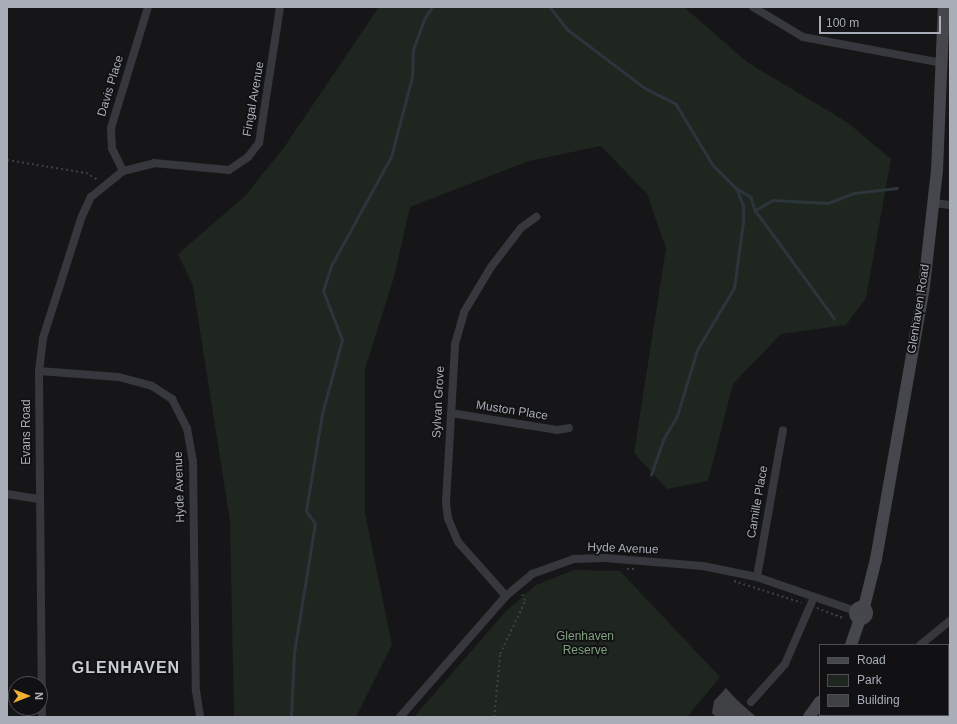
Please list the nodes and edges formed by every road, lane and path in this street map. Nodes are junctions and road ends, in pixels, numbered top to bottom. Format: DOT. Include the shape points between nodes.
graph roads {
  1 [pos="148,7"];
  2 [pos="280,7"];
  3 [pos="753,7"];
  4 [pos="944,7"];
  5 [pos="942,63"];
  6 [pos="7,160"];
  7 [pos="123,170"];
  8 [pos="104,186"];
  9 [pos="934,203"];
  10 [pos="950,204"];
  11 [pos="536,217"];
  12 [pos="38,372"];
  13 [pos="451,413"];
  14 [pos="569,428"];
  15 [pos="783,430"];
  16 [pos="7,494"];
  17 [pos="39,499"];
  18 [pos="627,569"];
  19 [pos="640,570"];
  20 [pos="757,577"];
  21 [pos="726,579"];
  22 [pos="518,585"];
  23 [pos="506,596"];
  24 [pos="814,597"];
  25 [pos="811,606"];
  26 [pos="860,612"];
  27 [pos="845,619"];
  28 [pos="950,621"];
  29 [pos="851,644"];
  30 [pos="921,644"];
  31 [pos="751,702"];
  32 [pos="819,703"];
  33 [pos="42,717"];
  34 [pos="200,717"];
  35 [pos="400,717"];
  36 [pos="494,717"];
  37 [pos="809,717"];
  1 -- 7 [label="street, Davis Place" via="111,128 112,148"];
  2 -- 7 [label="street, Fingal Avenue" via="259,143 248,157 229,170 203,170 154,163"];
  3 -- 5 [label="street" via="803,37"];
  4 -- 5 [label="main road, Glenhaven Road"];
  5 -- 9 [label="main road, Glenhaven Road"];
  6 -- 8 [label="path" via="86,174"];
  7 -- 8 [label="street, Evans Road"];
  8 -- 12 [label="street, Evans Road" via="91,197 82,216 43,338"];
  9 -- 10 [label="street"];
  9 -- 26 [label="main road, Glenhaven Road" via="924,286 893,468"];
  11 -- 13 [label="street, Sylvan Grove" via="507,244 464,312 455,344"];
  12 -- 17 [label="street, Evans Road"];
  12 -- 34 [label="street, Hyde Avenue" via="119,377 152,386 172,399 187,428 193,461 196,691"];
  13 -- 14 [label="street, Muston Place" via="557,430"];
  13 -- 23 [label="street, Sylvan Grove" via="446,502 448,519 458,542"];
  15 -- 20 [label="street, Camille Place"];
  16 -- 17 [label="street"];
  17 -- 33 [label="street, Evans Road"];
  18 -- 19 [label="path"];
  20 -- 22 [label="street, Hyde Avenue" via="703,566 606,558 552,565"];
  20 -- 24 [label="street, Hyde Avenue"];
  21 -- 25 [label="path"];
  22 -- 23 [label="street, Hyde Avenue"];
  22 -- 36 [label="path" via="525,601 500,654"];
  23 -- 35 [label="street, Hyde Avenue"];
  24 -- 25 [label="street"];
  24 -- 26 [label="street, Hyde Avenue"];
  25 -- 27 [label="path"];
  25 -- 31 [label="street" via="785,664"];
  26 -- 29 [label="main road, Glenhaven Road"];
  28 -- 30 [label="street"];
  32 -- 37 [label="main road"];
}
